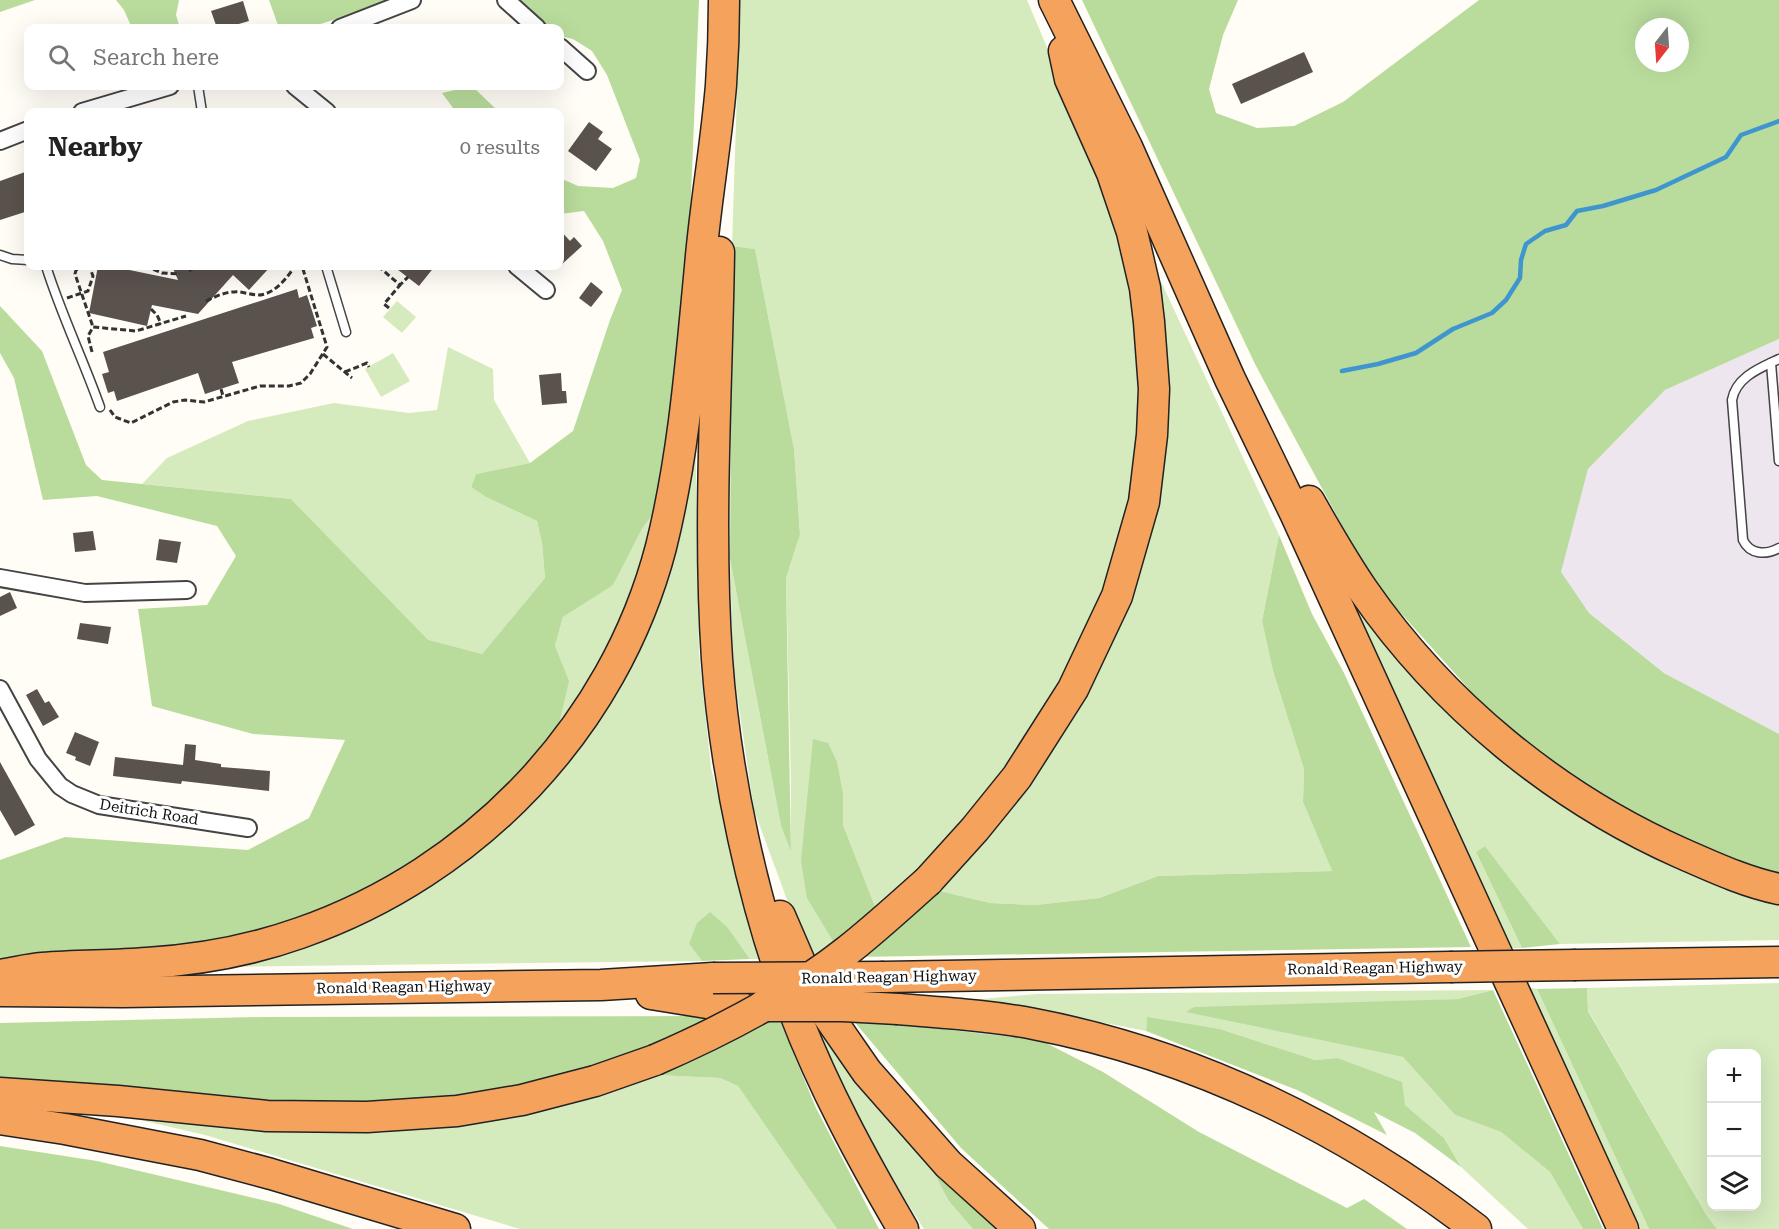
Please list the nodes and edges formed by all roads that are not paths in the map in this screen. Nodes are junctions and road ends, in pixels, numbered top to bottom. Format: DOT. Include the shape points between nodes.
graph roads {
  1 [pos="412,0"];
  2 [pos="506,0"];
  3 [pos="724,0"];
  4 [pos="1054,0"];
  5 [pos="350,24"];
  6 [pos="533,24"];
  7 [pos="564,51"];
  8 [pos="587,71"];
  9 [pos="721,87"];
  10 [pos="156,90"];
  11 [pos="199,90"];
  12 [pos="301,90"];
  13 [pos="96,108"];
  14 [pos="201,108"];
  15 [pos="322,108"];
  16 [pos="24,132"];
  17 [pos="0,141"];
  18 [pos="0,255"];
  19 [pos="24,260"];
  20 [pos="47,270"];
  21 [pos="327,270"];
  22 [pos="522,270"];
  23 [pos="546,290"];
  24 [pos="346,332"];
  25 [pos="1212,338"];
  26 [pos="1775,361"];
  27 [pos="104,407"];
  28 [pos="1779,461"];
  29 [pos="1779,548"];
  30 [pos="0,578"];
  31 [pos="187,590"];
  32 [pos="0,689"];
  33 [pos="741,819"];
  34 [pos="248,828"];
  35 [pos="1779,889"];
  36 [pos="1779,962"];
  37 [pos="0,975"];
  38 [pos="601,985"];
  39 [pos="0,991"];
  40 [pos="0,1093"];
  41 [pos="0,1119"];
  42 [pos="455,1229"];
  43 [pos="903,1229"];
  44 [pos="1020,1229"];
  45 [pos="1476,1229"];
  46 [pos="1623,1229"];
  1 -- 5 [label="street"];
  2 -- 6 [label="street"];
  3 -- 9 [label="highway"];
  4 -- 25 [label="highway" via="1127,147"];
  4 -- 40 [label="highway, bridge" via="1070,79 1112,173 1141,268 1154,389 1144,502 1117,596 1073,689 1019,773 927,881 846,952 729,1026 655,1060 522,1100 457,1111 368,1118 267,1116"];
  7 -- 8 [label="street"];
  9 -- 33 [label="highway" via="714,381 717,660"];
  9 -- 37 [label="highway" via="682,430 660,548 635,621 592,705 533,782 481,830 429,869 397,889 302,933 269,943 154,963 39,968"];
  10 -- 13 [label="street"];
  11 -- 14 [label="lane"];
  12 -- 15 [label="street"];
  16 -- 17 [label="street"];
  18 -- 19 [label="lane"];
  20 -- 27 [label="lane"];
  21 -- 24 [label="lane"];
  22 -- 23 [label="street"];
  25 -- 35 [label="highway" via="1262,409 1333,545 1364,592 1412,653 1456,699 1532,765 1601,811 1715,868"];
  25 -- 46 [label="highway"];
  26 -- 28 [label="lane"];
  26 -- 29 [label="lane" via="1743,378 1732,400 1744,544 1758,553"];
  30 -- 31 [label="street" via="85,593"];
  32 -- 34 [label="street, Deitrich Road" via="38,759 60,786 72,794 99,805"];
  33 -- 43 [label="highway" via="756,891 794,1011 825,1083"];
  33 -- 44 [label="highway" via="815,997 867,1072 948,1164"];
  36 -- 38 [label="highway, Ronald Reagan Highway, bridge" via="713,978"];
  38 -- 39 [label="highway, Ronald Reagan Highway"];
  38 -- 45 [label="highway, bridge" via="707,1004 843,1006 974,1016 1098,1039 1234,1085 1307,1119 1410,1181"];
  41 -- 42 [label="highway" via="200,1155"];
}
